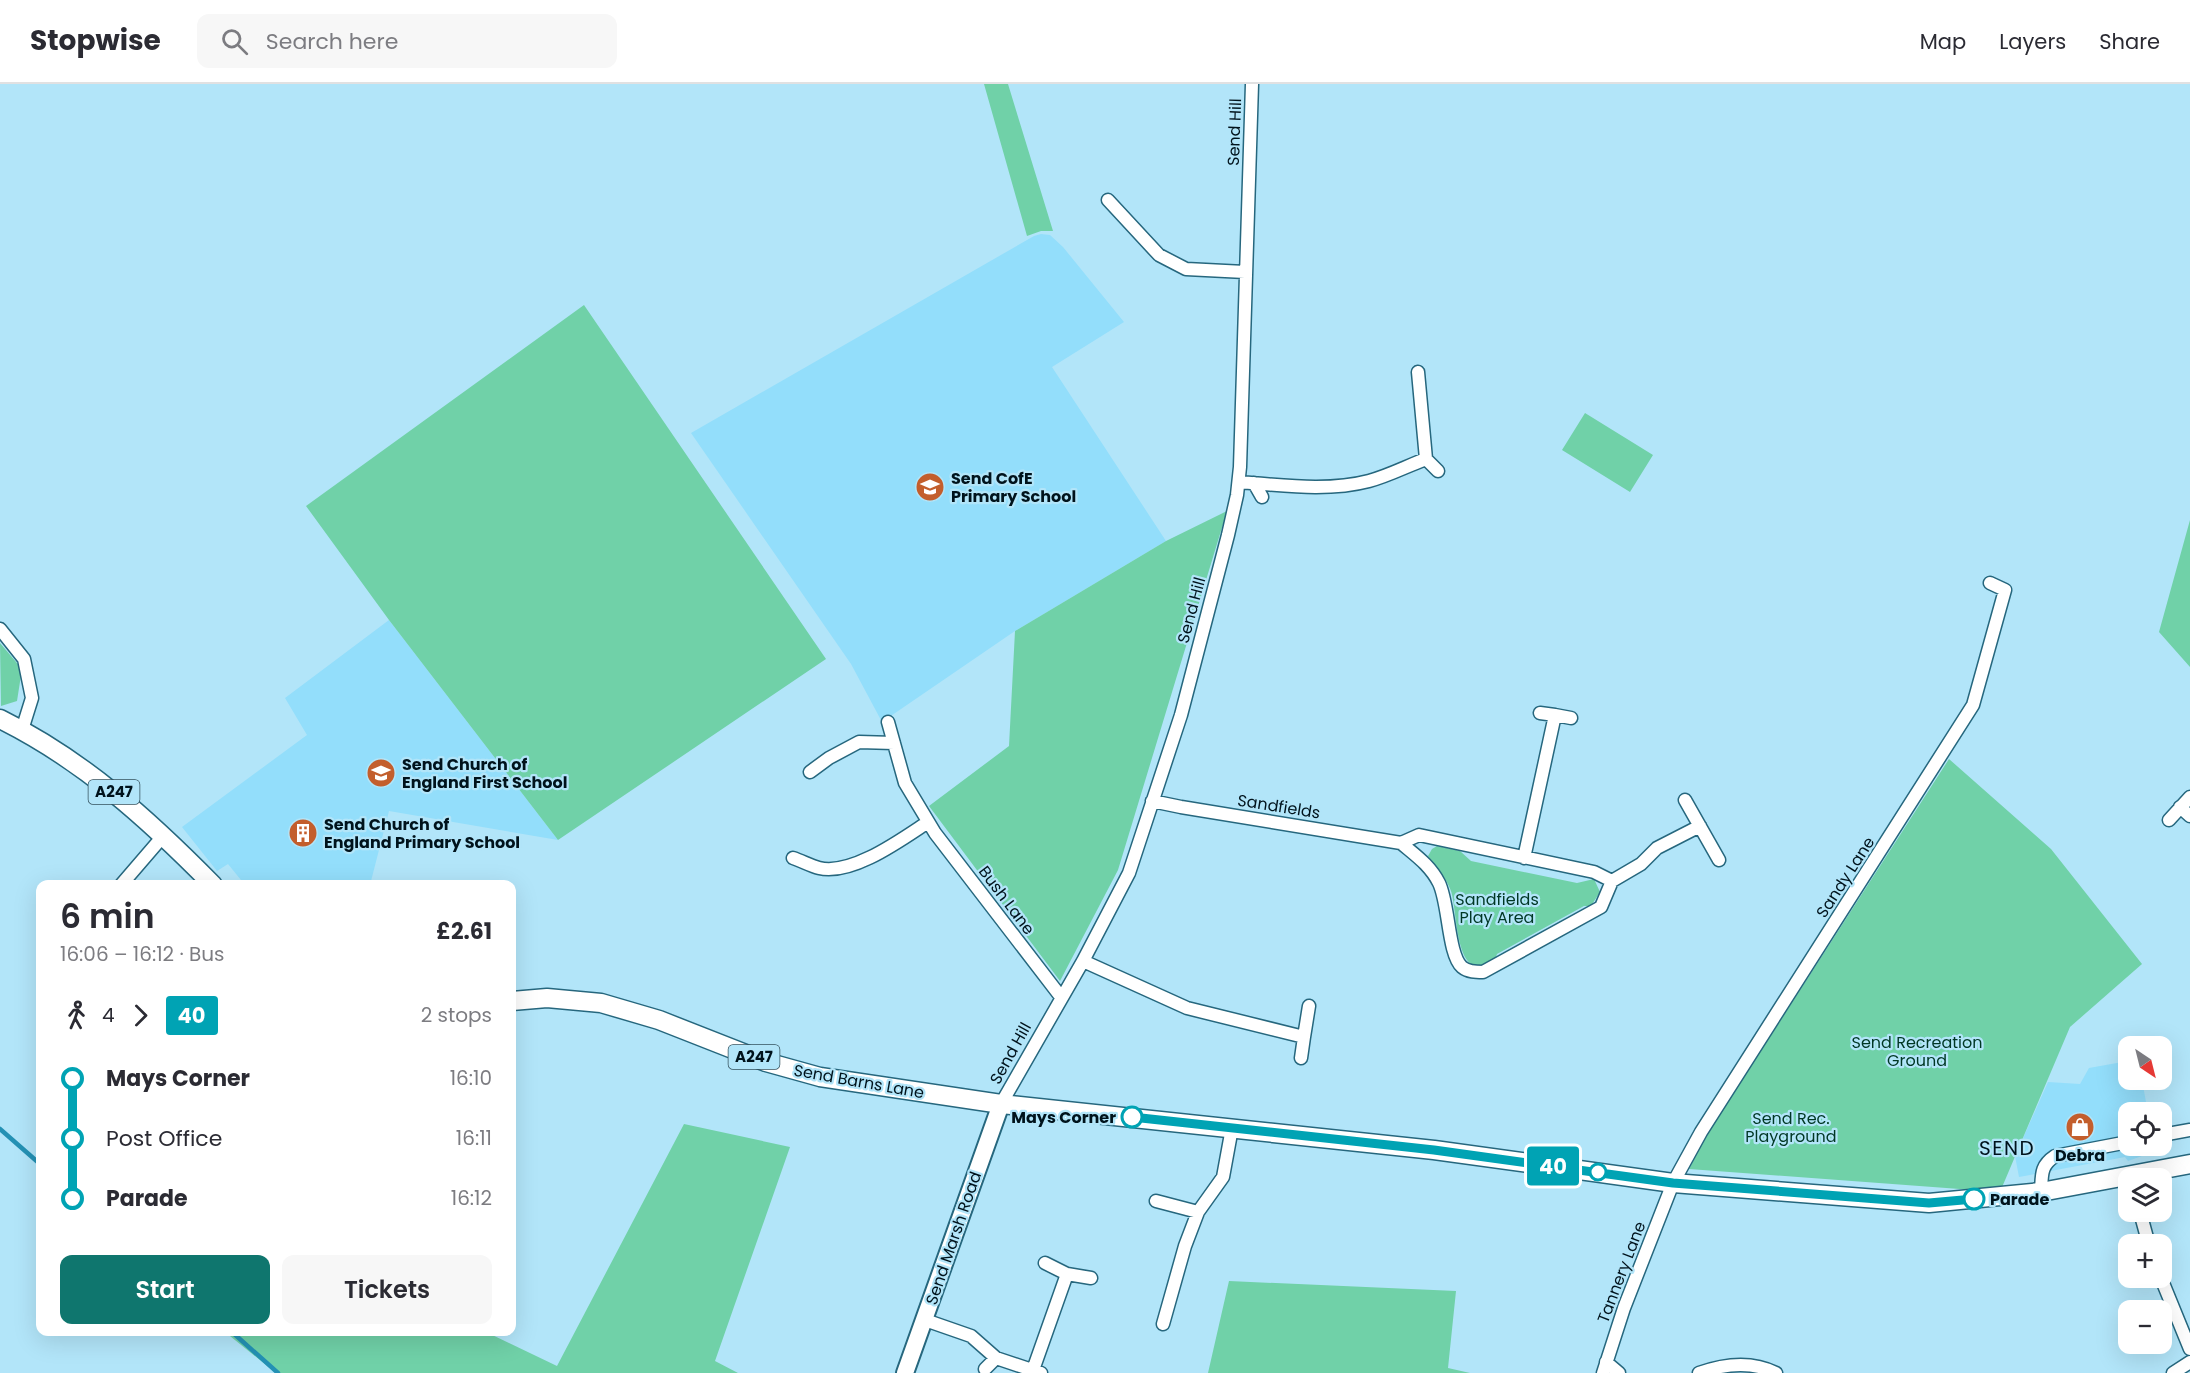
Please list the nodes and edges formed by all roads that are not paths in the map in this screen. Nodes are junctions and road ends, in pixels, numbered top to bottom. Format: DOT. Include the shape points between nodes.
graph roads {
  1 [pos="1252,84"];
  2 [pos="1108,200"];
  3 [pos="1245,272"];
  4 [pos="1418,372"];
  5 [pos="1426,459"];
  6 [pos="1438,471"];
  7 [pos="1239,482"];
  8 [pos="1254,483"];
  9 [pos="1262,496"];
  10 [pos="1990,583"];
  11 [pos="0,629"];
  12 [pos="1540,713"];
  13 [pos="1555,715"];
  14 [pos="1572,718"];
  15 [pos="0,719"];
  16 [pos="888,722"];
  17 [pos="22,730"];
  18 [pos="894,743"];
  19 [pos="810,772"];
  20 [pos="2190,797"];
  21 [pos="1685,800"];
  22 [pos="1152,801"];
  23 [pos="2180,807"];
  24 [pos="2190,816"];
  25 [pos="2169,820"];
  26 [pos="928,822"];
  27 [pos="1700,826"];
  28 [pos="164,835"];
  29 [pos="1401,843"];
  30 [pos="793,858"];
  31 [pos="1524,858"];
  32 [pos="1719,860"];
  33 [pos="125,880"];
  34 [pos="208,880"];
  35 [pos="1612,881"];
  36 [pos="1083,961"];
  37 [pos="1061,997"];
  38 [pos="516,1001"];
  39 [pos="1309,1006"];
  40 [pos="1304,1037"];
  41 [pos="1301,1058"];
  42 [pos="1001,1104"];
  43 [pos="1232,1128"];
  44 [pos="2190,1130"];
  45 [pos="2172,1133"];
  46 [pos="2118,1144"];
  47 [pos="2190,1164"];
  48 [pos="2172,1168"];
  49 [pos="2118,1179"];
  50 [pos="1673,1183"];
  51 [pos="2041,1192"];
  52 [pos="1156,1201"];
  53 [pos="1198,1212"];
  54 [pos="1045,1263"];
  55 [pos="1067,1274"];
  56 [pos="1090,1278"];
  57 [pos="2165,1288"];
  58 [pos="925,1320"];
  59 [pos="1163,1324"];
  60 [pos="2190,1349"];
  61 [pos="996,1358"];
  62 [pos="2190,1362"];
  63 [pos="1604,1368"];
  64 [pos="985,1369"];
  65 [pos="1037,1372"];
  66 [pos="905,1373"];
  67 [pos="1619,1373"];
  68 [pos="1700,1373"];
  69 [pos="1776,1373"];
  70 [pos="2172,1373"];
  1 -- 3 [label="street, Send Hill"];
  2 -- 3 [label="street" via="1159,255 1186,269"];
  3 -- 7 [label="street, Send Hill"];
  4 -- 5 [label="street"];
  5 -- 6 [label="street"];
  5 -- 8 [label="street" via="1370,481 1343,486"];
  7 -- 8 [label="street"];
  7 -- 22 [label="street, Send Hill" via="1181,715"];
  8 -- 9 [label="street"];
  10 -- 50 [label="street, Sandy Lane" via="2005,591 1973,705 1701,1132"];
  11 -- 17 [label="street" via="24,659 32,698"];
  12 -- 13 [label="street"];
  13 -- 14 [label="street"];
  13 -- 31 [label="street"];
  15 -- 17 [label="main road, A247"];
  16 -- 18 [label="street, Bush Lane"];
  17 -- 28 [label="main road, A247" via="108,786"];
  18 -- 19 [label="street" via="859,742"];
  18 -- 26 [label="street, Bush Lane" via="905,783"];
  20 -- 23 [label="street"];
  21 -- 27 [label="street"];
  22 -- 29 [label="street, Sandfields"];
  22 -- 36 [label="street, Send Hill" via="1129,873"];
  23 -- 24 [label="street"];
  23 -- 25 [label="street"];
  26 -- 30 [label="street" via="886,850 852,865 821,868"];
  26 -- 37 [label="street, Bush Lane"];
  27 -- 32 [label="street"];
  27 -- 35 [label="street" via="1657,848 1641,864"];
  28 -- 33 [label="street"];
  28 -- 34 [label="main road, A247"];
  29 -- 31 [label="street, Sandfields" via="1419,835"];
  29 -- 35 [label="street" via="1433,873 1445,898 1455,957 1462,967 1473,972 1484,972 1601,907"];
  31 -- 35 [label="street, Sandfields" via="1594,872"];
  36 -- 37 [label="street, Send Hill"];
  36 -- 40 [label="street" via="1187,1008"];
  37 -- 42 [label="street, Send Hill"];
  38 -- 42 [label="main road, Send Barns Lane / A247" via="547,998 601,1003 659,1020 766,1062 820,1077"];
  39 -- 40 [label="street"];
  40 -- 41 [label="street"];
  42 -- 43 [label="main road, A247"];
  42 -- 58 [label="main road, Send Marsh Road"];
  43 -- 50 [label="main road, A247" via="1434,1150"];
  43 -- 53 [label="street" via="1223,1177"];
  44 -- 45 [label="street"];
  46 -- 51 [label="street" via="2055,1156 2046,1162"];
  47 -- 48 [label="main road, A247"];
  49 -- 51 [label="main road, A247"];
  50 -- 51 [label="main road, A247" via="1929,1203"];
  50 -- 63 [label="street, Tannery Lane"];
  52 -- 53 [label="street"];
  53 -- 59 [label="street"];
  54 -- 55 [label="street"];
  55 -- 56 [label="street"];
  55 -- 65 [label="street"];
  57 -- 60 [label="street"];
  58 -- 61 [label="street" via="971,1336"];
  58 -- 66 [label="main road, Send Marsh Road"];
  61 -- 64 [label="street"];
  61 -- 65 [label="street"];
  62 -- 70 [label="street"];
  63 -- 67 [label="street"];
  68 -- 69 [label="street" via="1733,1365"];
}
